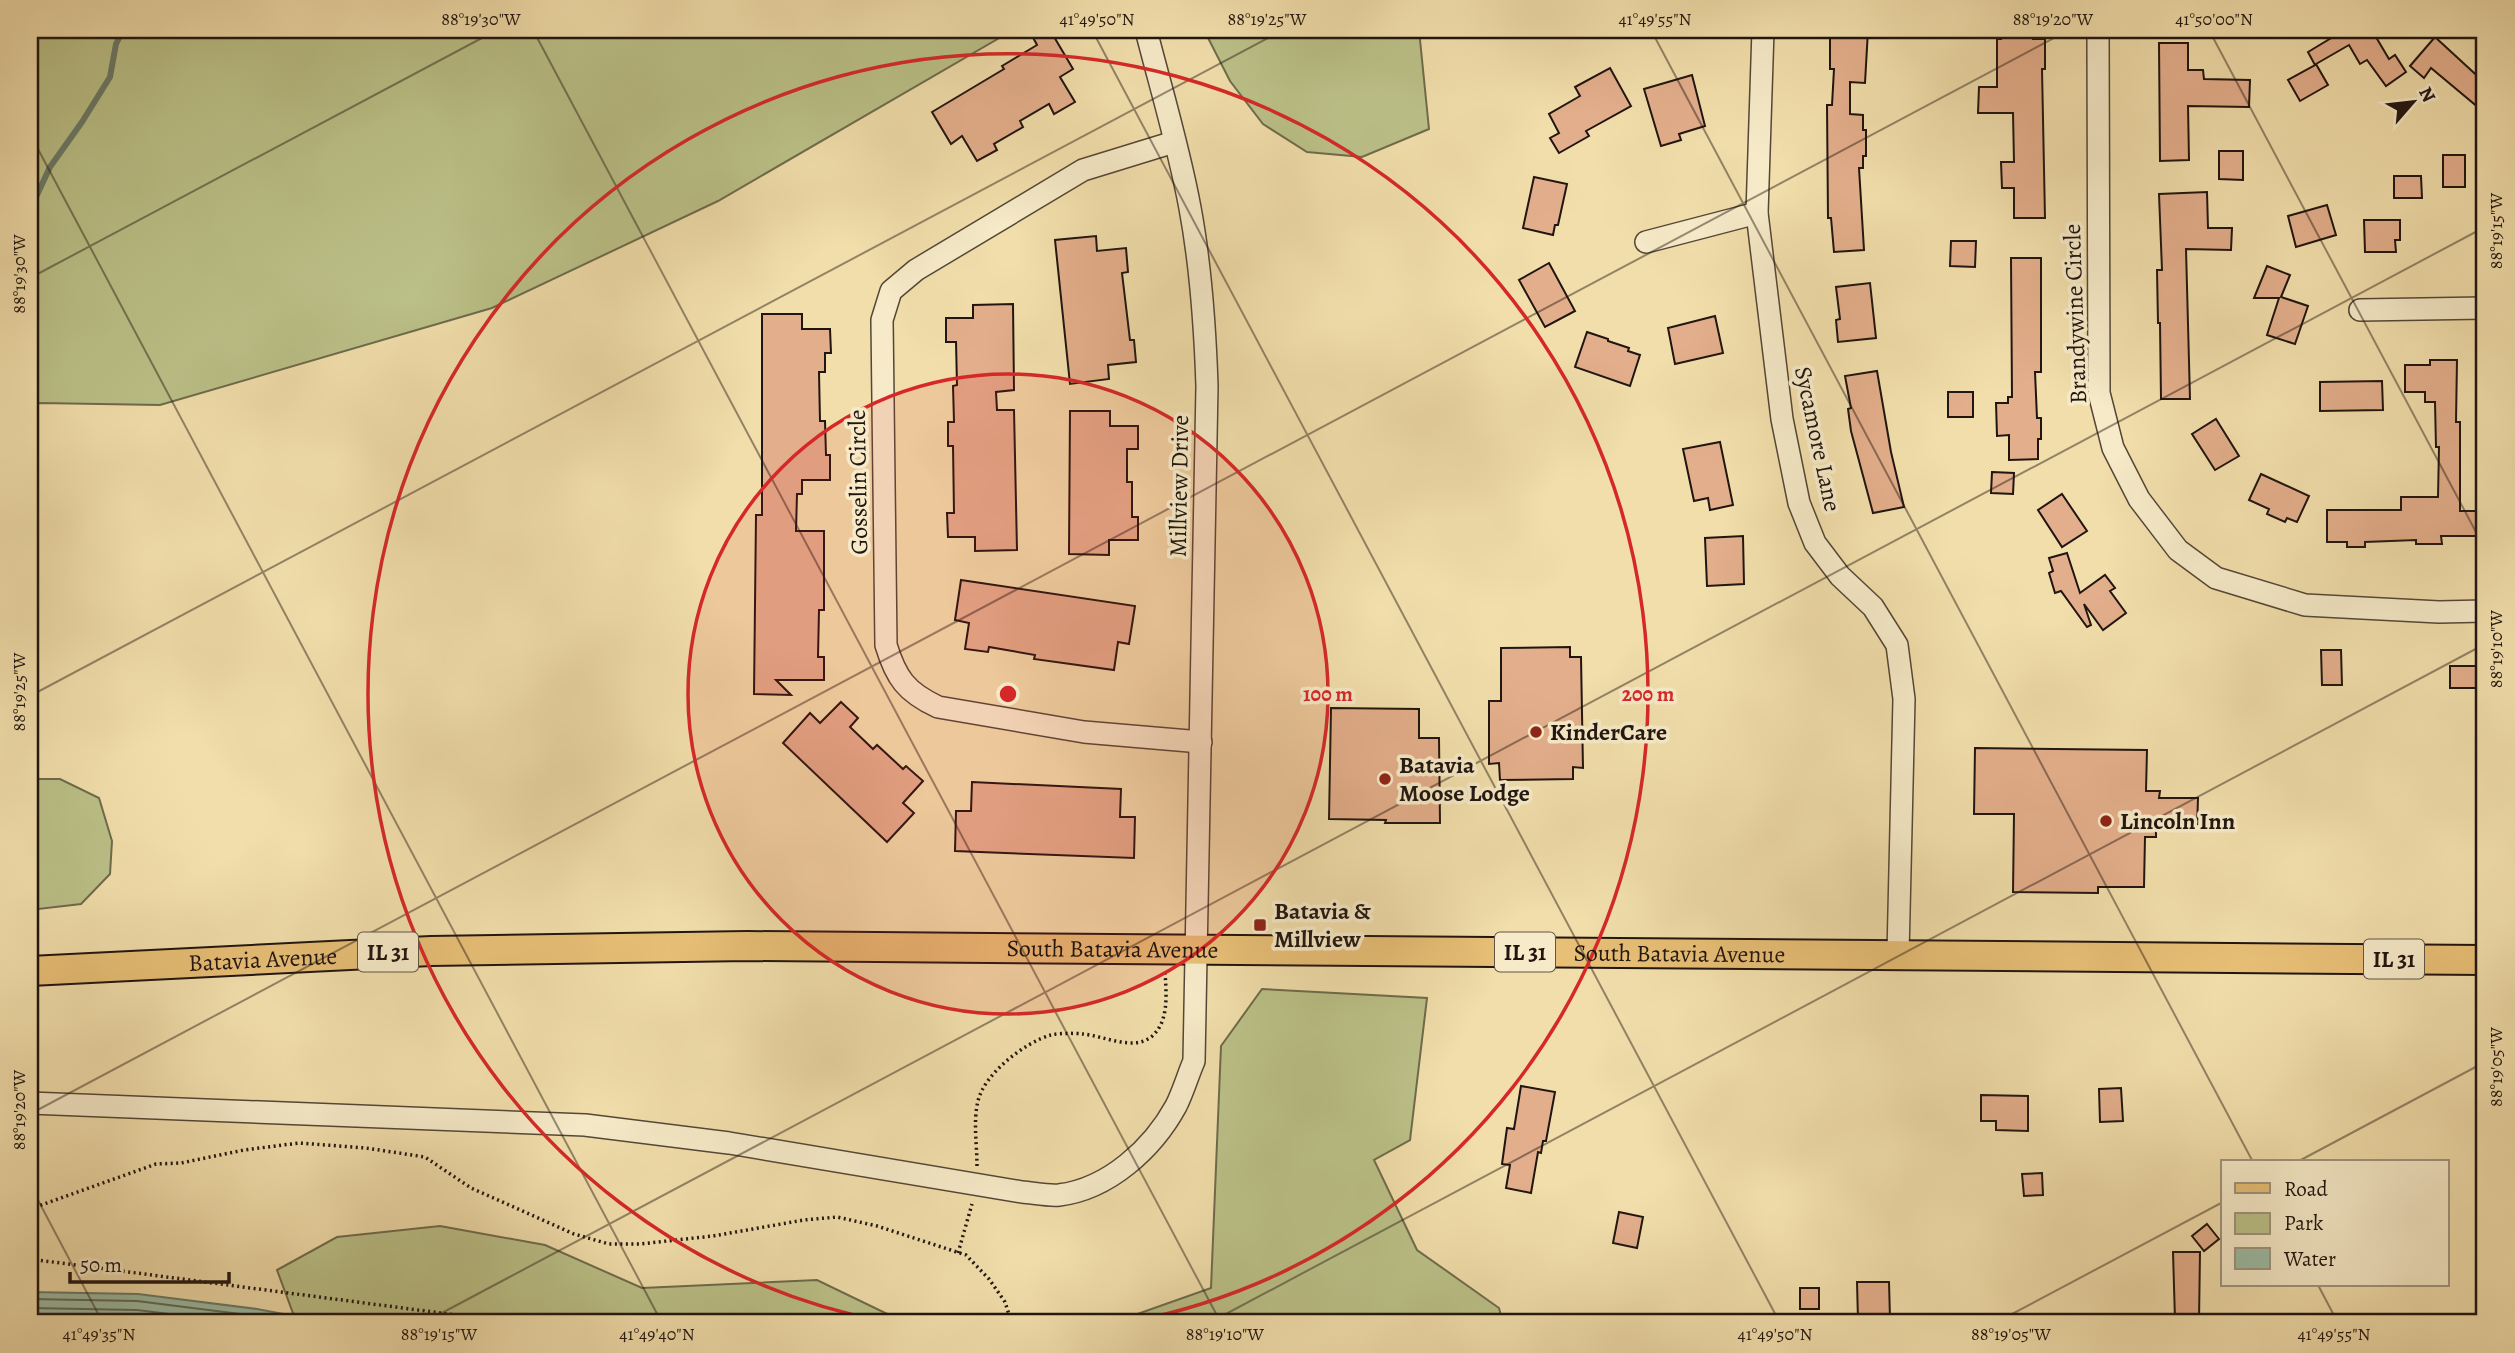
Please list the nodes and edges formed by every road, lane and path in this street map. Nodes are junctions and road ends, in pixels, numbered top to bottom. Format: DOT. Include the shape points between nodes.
graph roads {
  1 [pos="1146,30"];
  2 [pos="1763,30"];
  3 [pos="2098,30"];
  4 [pos="1174,142"];
  5 [pos="1757,214"];
  6 [pos="1646,242"];
  7 [pos="2485,308"];
  8 [pos="2360,310"];
  9 [pos="2485,611"];
  10 [pos="1201,742"];
  11 [pos="747,946"];
  12 [pos="1164,949"];
  13 [pos="1196,949"];
  14 [pos="1898,954"];
  15 [pos="2485,960"];
  16 [pos="30,971"];
  17 [pos="30,1103"];
  18 [pos="976,1184"];
  19 [pos="30,1209"];
  20 [pos="958,1253"];
  21 [pos="30,1259"];
  22 [pos="517,1323"];
  23 [pos="1009,1323"];
  1 -- 4 [label="street, Millview Drive"];
  2 -- 5 [label="street, Sycamore Lane"];
  3 -- 9 [label="street, Brandywine Circle" via="2099,393 2113,448 2139,499 2178,551 2216,578 2305,605"];
  4 -- 10 [label="street, Millview Drive" via="1190,206 1205,327"];
  4 -- 10 [label="street, Gosselin Circle" via="1083,170 916,270 891,291 882,320 886,645 903,684 938,707 1084,732"];
  5 -- 6 [label="street"];
  5 -- 14 [label="street, Sycamore Lane" via="1782,419 1799,503 1815,543 1840,576 1873,607 1897,645 1903,699"];
  7 -- 8 [label="street"];
  10 -- 13 [label="street, Millview Drive"];
  11 -- 12 [label="main road, South Batavia Avenue / IL 31"];
  11 -- 16 [label="main road, Batavia Avenue / IL 31" via="431,951"];
  12 -- 13 [label="main road, South Batavia Avenue / IL 31"];
  12 -- 18 [label="path" via="1167,1005 1152,1037 1124,1042 1082,1033 1052,1035 1024,1048 993,1073 978,1101"];
  13 -- 14 [label="main road, South Batavia Avenue / IL 31"];
  13 -- 18 [label="street, Millview Drive" via="1194,1061 1175,1106 1149,1144 1114,1175 1085,1189 1058,1195"];
  14 -- 15 [label="main road, South Batavia Avenue / IL 31"];
  17 -- 18 [label="street, Millview Drive" via="585,1125 729,1143"];
  18 -- 20 [label="path"];
  19 -- 20 [label="path" via="156,1164 299,1143 425,1157 471,1188 573,1234 609,1244 713,1236 837,1217"];
  20 -- 23 [label="path" via="966,1255 989,1279 1005,1302"];
  21 -- 22 [label="path"];
}
